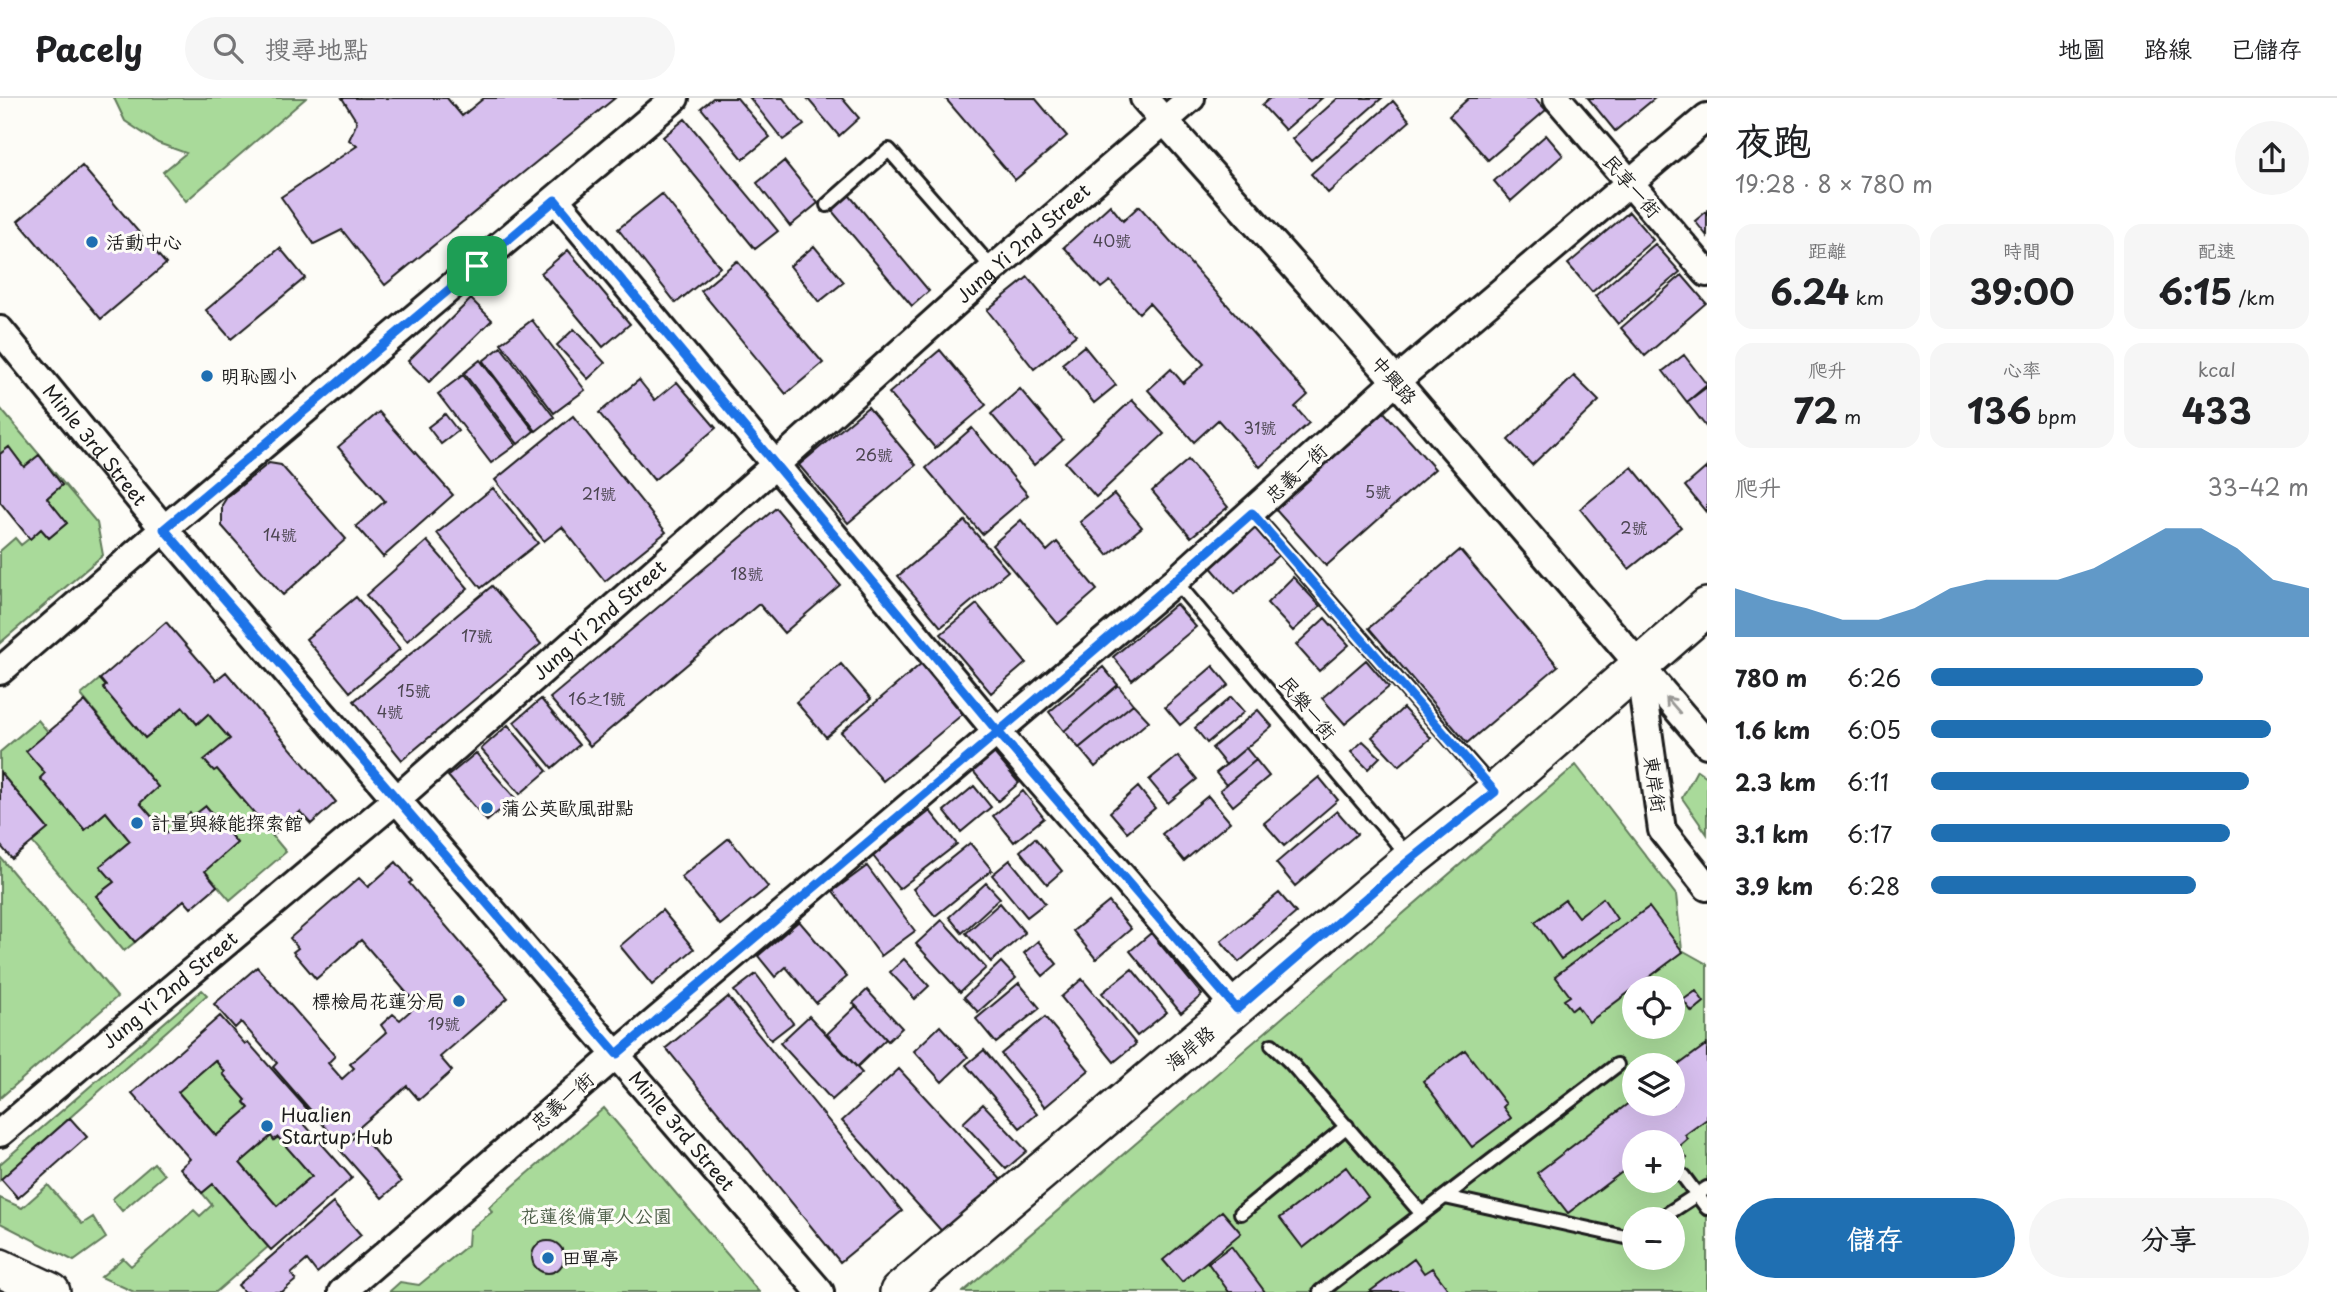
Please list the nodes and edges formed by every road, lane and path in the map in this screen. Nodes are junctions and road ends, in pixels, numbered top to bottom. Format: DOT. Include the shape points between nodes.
graph roads {
  1 [pos="675,98"];
  2 [pos="1144,98"];
  3 [pos="1191,98"];
  4 [pos="1557,98"];
  5 [pos="1707,117"];
  6 [pos="1163,121"];
  7 [pos="1630,184"];
  8 [pos="555,200"];
  9 [pos="827,205"];
  10 [pos="993,269"];
  11 [pos="1707,273"];
  12 [pos="0,330"];
  13 [pos="1396,381"];
  14 [pos="774,466"];
  15 [pos="1252,513"];
  16 [pos="164,529"];
  17 [pos="1175,581"];
  18 [pos="1707,607"];
  19 [pos="1639,666"];
  20 [pos="0,671"];
  21 [pos="998,732"];
  22 [pos="1707,744"];
  23 [pos="1495,792"];
  24 [pos="398,798"];
  25 [pos="1411,859"];
  26 [pos="1707,887"];
  27 [pos="1237,1009"];
  28 [pos="1272,1045"];
  29 [pos="617,1054"];
  30 [pos="1617,1065"];
  31 [pos="1347,1126"];
  32 [pos="0,1133"];
  33 [pos="1685,1178"];
  34 [pos="1702,1191"];
  35 [pos="1445,1197"];
  36 [pos="1678,1207"];
  37 [pos="1707,1208"];
  38 [pos="1241,1213"];
  39 [pos="1422,1214"];
  40 [pos="1622,1236"];
  41 [pos="0,1268"];
  42 [pos="51,1292"];
  43 [pos="342,1292"];
  44 [pos="820,1292"];
  45 [pos="898,1292"];
  46 [pos="1320,1292"];
  1 -- 8 [label="street"];
  2 -- 6 [label="street, 中興路"];
  3 -- 6 [label="street, Jung Yi 2nd Street"];
  4 -- 7 [label="street, 民享一街"];
  5 -- 7 [label="street, 忠義一街"];
  6 -- 10 [label="street, Jung Yi 2nd Street"];
  6 -- 13 [label="street, 中興路"];
  7 -- 11 [label="street, 民享一街"];
  7 -- 13 [label="street, 忠義一街"];
  8 -- 14 [label="street"];
  8 -- 16 [label="street"];
  9 -- 10 [label="lane" via="890,150"];
  10 -- 14 [label="street, Jung Yi 2nd Street"];
  12 -- 16 [label="street, Minle 3rd Street"];
  13 -- 15 [label="street, 忠義一街"];
  13 -- 19 [label="street, 中興路"];
  14 -- 21 [label="street"];
  14 -- 24 [label="street, Jung Yi 2nd Street"];
  15 -- 17 [label="street, 忠義一街"];
  15 -- 23 [label="lane"];
  16 -- 20 [label="street"];
  16 -- 24 [label="street, Minle 3rd Street"];
  17 -- 21 [label="street, 忠義一街"];
  17 -- 25 [label="lane, 民樂一街"];
  18 -- 19 [label="main road, 海岸路"];
  22 -- 19 [label="street, 中興路, one-way"];
  19 -- 23 [label="main road, 海岸路"];
  19 -- 26 [label="street, 東岸街" via="1662,830"];
  21 -- 27 [label="street"];
  21 -- 29 [label="street, 忠義一街"];
  23 -- 25 [label="main road, 海岸路"];
  24 -- 29 [label="street, Minle 3rd Street"];
  24 -- 32 [label="street, Jung Yi 2nd Street"];
  25 -- 27 [label="main road, 海岸路"];
  27 -- 45 [label="main road, 海岸路"];
  28 -- 31 [label="lane"];
  29 -- 43 [label="street, 忠義一街"];
  29 -- 44 [label="street, Minle 3rd Street"];
  30 -- 35 [label="lane"];
  31 -- 38 [label="lane"];
  31 -- 39 [label="lane"];
  33 -- 34 [label="lane"];
  34 -- 36 [label="lane"];
  34 -- 37 [label="lane"];
  35 -- 39 [label="lane"];
  35 -- 40 [label="lane"];
  39 -- 46 [label="lane"];
  41 -- 42 [label="main road"];
}
